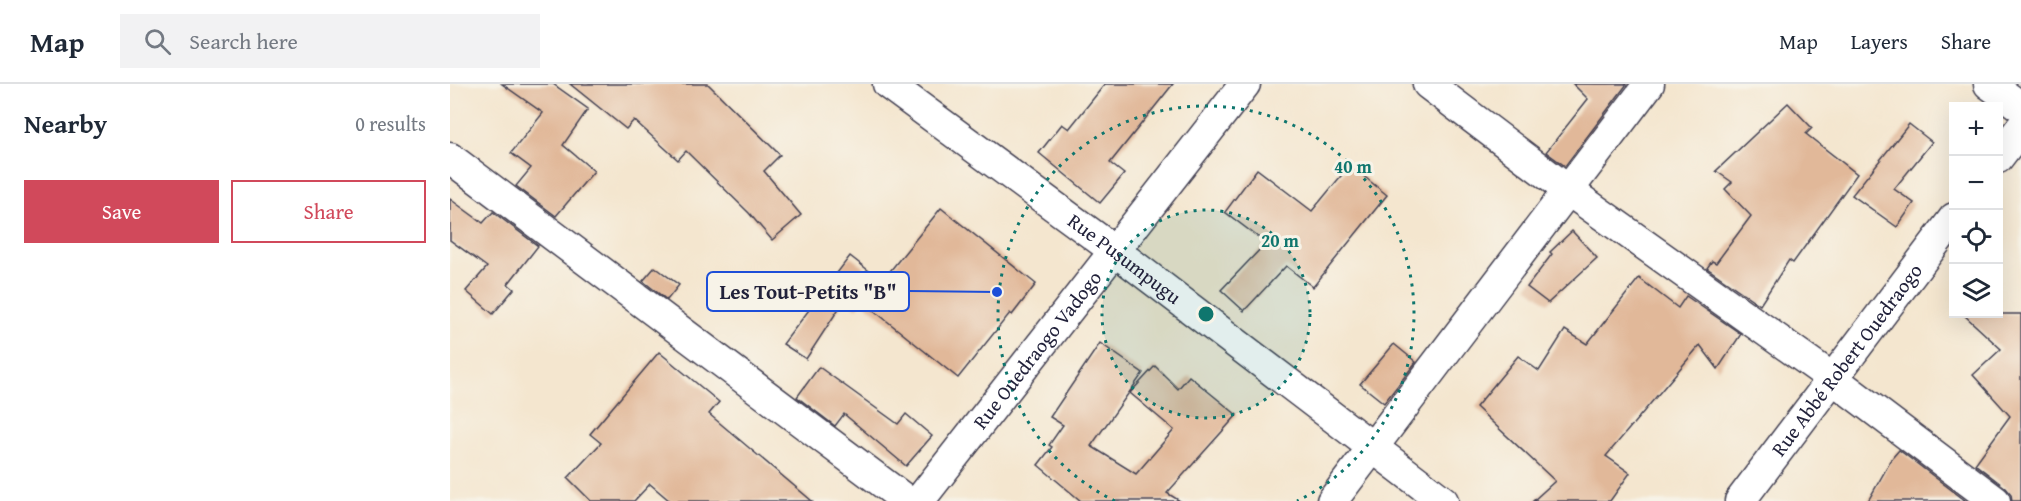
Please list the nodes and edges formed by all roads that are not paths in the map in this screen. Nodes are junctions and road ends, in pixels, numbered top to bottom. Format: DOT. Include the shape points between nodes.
graph roads {
  1 [pos="888,84"];
  2 [pos="1245,84"];
  3 [pos="1428,84"];
  4 [pos="1649,84"];
  5 [pos="1989,84"];
  6 [pos="2021,107"];
  7 [pos="2021,128"];
  8 [pos="2000,156"];
  9 [pos="450,158"];
  10 [pos="1569,191"];
  11 [pos="1949,223"];
  12 [pos="1115,251"];
  13 [pos="1833,378"];
  14 [pos="1372,448"];
  15 [pos="907,501"];
  16 [pos="919,501"];
  17 [pos="1332,501"];
  18 [pos="1443,501"];
  19 [pos="1740,501"];
  20 [pos="1995,501"];
  1 -- 12 [label="street, Rue Pusumpugu"];
  2 -- 12 [label="street, Rue Ouedraogo Vadogo"];
  3 -- 10 [label="street"];
  4 -- 10 [label="street"];
  5 -- 6 [label="street"];
  7 -- 8 [label="street"];
  9 -- 15 [label="street"];
  10 -- 13 [label="street"];
  10 -- 14 [label="street"];
  11 -- 13 [label="street, Rue Abbé Robert Ouedraogo"];
  12 -- 14 [label="street, Rue Pusumpugu"];
  12 -- 16 [label="street, Rue Ouedraogo Vadogo"];
  13 -- 19 [label="street, Rue Abbé Robert Ouedraogo"];
  13 -- 20 [label="street"];
  14 -- 17 [label="street"];
  14 -- 18 [label="street, Rue Pusumpugu"];
}
